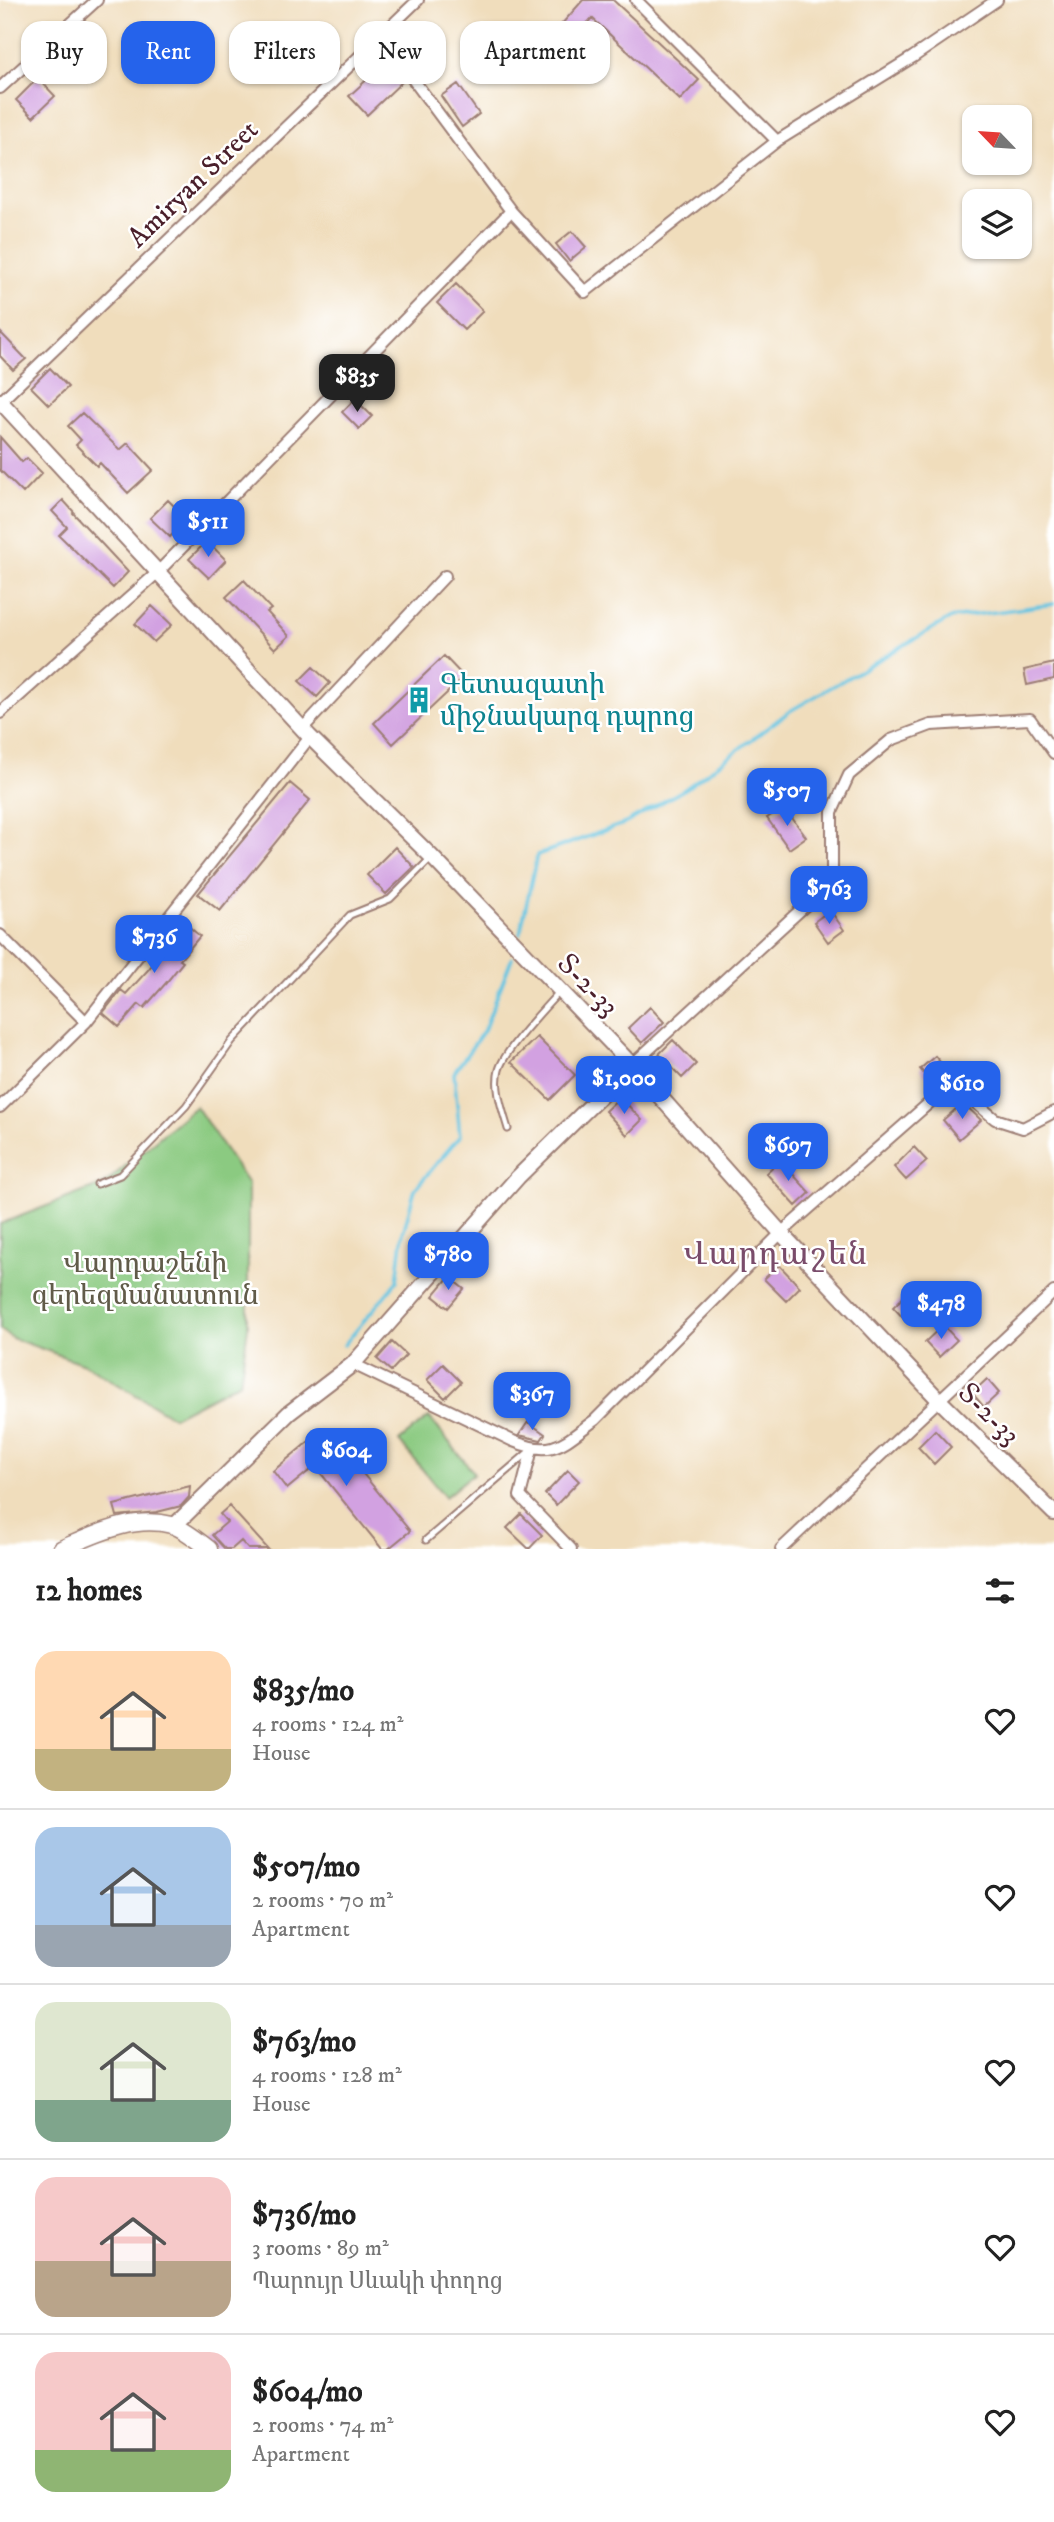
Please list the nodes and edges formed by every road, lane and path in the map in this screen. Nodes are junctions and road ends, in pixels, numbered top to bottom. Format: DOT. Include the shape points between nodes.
graph roads {
  1 [pos="97,0"];
  2 [pos="418,0"];
  3 [pos="636,0"];
  4 [pos="997,0"];
  5 [pos="395,21"];
  6 [pos="354,60"];
  7 [pos="416,84"];
  8 [pos="0,88"];
  9 [pos="777,141"];
  10 [pos="511,211"];
  11 [pos="0,402"];
  12 [pos="157,573"];
  13 [pos="444,576"];
  14 [pos="0,713"];
  15 [pos="306,732"];
  16 [pos="1054,753"];
  17 [pos="432,857"];
  18 [pos="0,935"];
  19 [pos="560,991"];
  20 [pos="86,1022"];
  21 [pos="632,1065"];
  22 [pos="0,1107"];
  23 [pos="1054,1112"];
  24 [pos="508,1129"];
  25 [pos="97,1184"];
  26 [pos="781,1233"];
  27 [pos="1054,1292"];
  28 [pos="353,1364"];
  29 [pos="939,1400"];
  30 [pos="532,1449"];
  31 [pos="1054,1513"];
  32 [pos="174,1526"];
  33 [pos="426,1539"];
  34 [pos="61,1549"];
  35 [pos="209,1549"];
  36 [pos="571,1549"];
  37 [pos="781,1549"];
  1 -- 8 [label="street"];
  2 -- 5 [label="street, Amiryan Street"];
  3 -- 9 [label="street"];
  4 -- 9 [label="street"];
  6 -- 11 [label="street, Amiryan Street"];
  7 -- 10 [label="street"];
  9 -- 10 [label="street" via="585,292"];
  10 -- 12 [label="street"];
  11 -- 12 [label="street, Տ-2-33"];
  12 -- 14 [label="street"];
  12 -- 15 [label="street, Տ-2-33"];
  13 -- 15 [label="street"];
  15 -- 17 [label="street, Տ-2-33"];
  15 -- 20 [label="street"];
  16 -- 21 [label="street" via="1030,719 931,725 891,740 849,775 832,812 832,881"];
  17 -- 19 [label="street, Տ-2-33 / Տ-2-33"];
  17 -- 25 [label="lane" via="390,899 350,915 232,1041 186,1106 120,1175"];
  18 -- 20 [label="street"];
  19 -- 21 [label="street, Տ-2-33 / Տ-2-33"];
  19 -- 24 [label="lane" via="499,1068 498,1093"];
  20 -- 22 [label="street"];
  21 -- 26 [label="street, Տ-2-33 / Տ-2-33"];
  21 -- 28 [label="street" via="518,1177"];
  23 -- 26 [label="street" via="1023,1128 995,1119 952,1083"];
  26 -- 29 [label="street, Տ-2-33 / Տ-2-33"];
  26 -- 30 [label="street" via="595,1420 562,1444"];
  27 -- 29 [label="street"];
  28 -- 30 [label="street"];
  28 -- 32 [label="street" via="289,1413"];
  29 -- 31 [label="street, Տ-2-33 / Տ-2-33"];
  29 -- 37 [label="street"];
  30 -- 33 [label="lane"];
  30 -- 36 [label="street" via="520,1496"];
  32 -- 34 [label="main road" via="142,1522 106,1529"];
  32 -- 35 [label="main road"];
}
